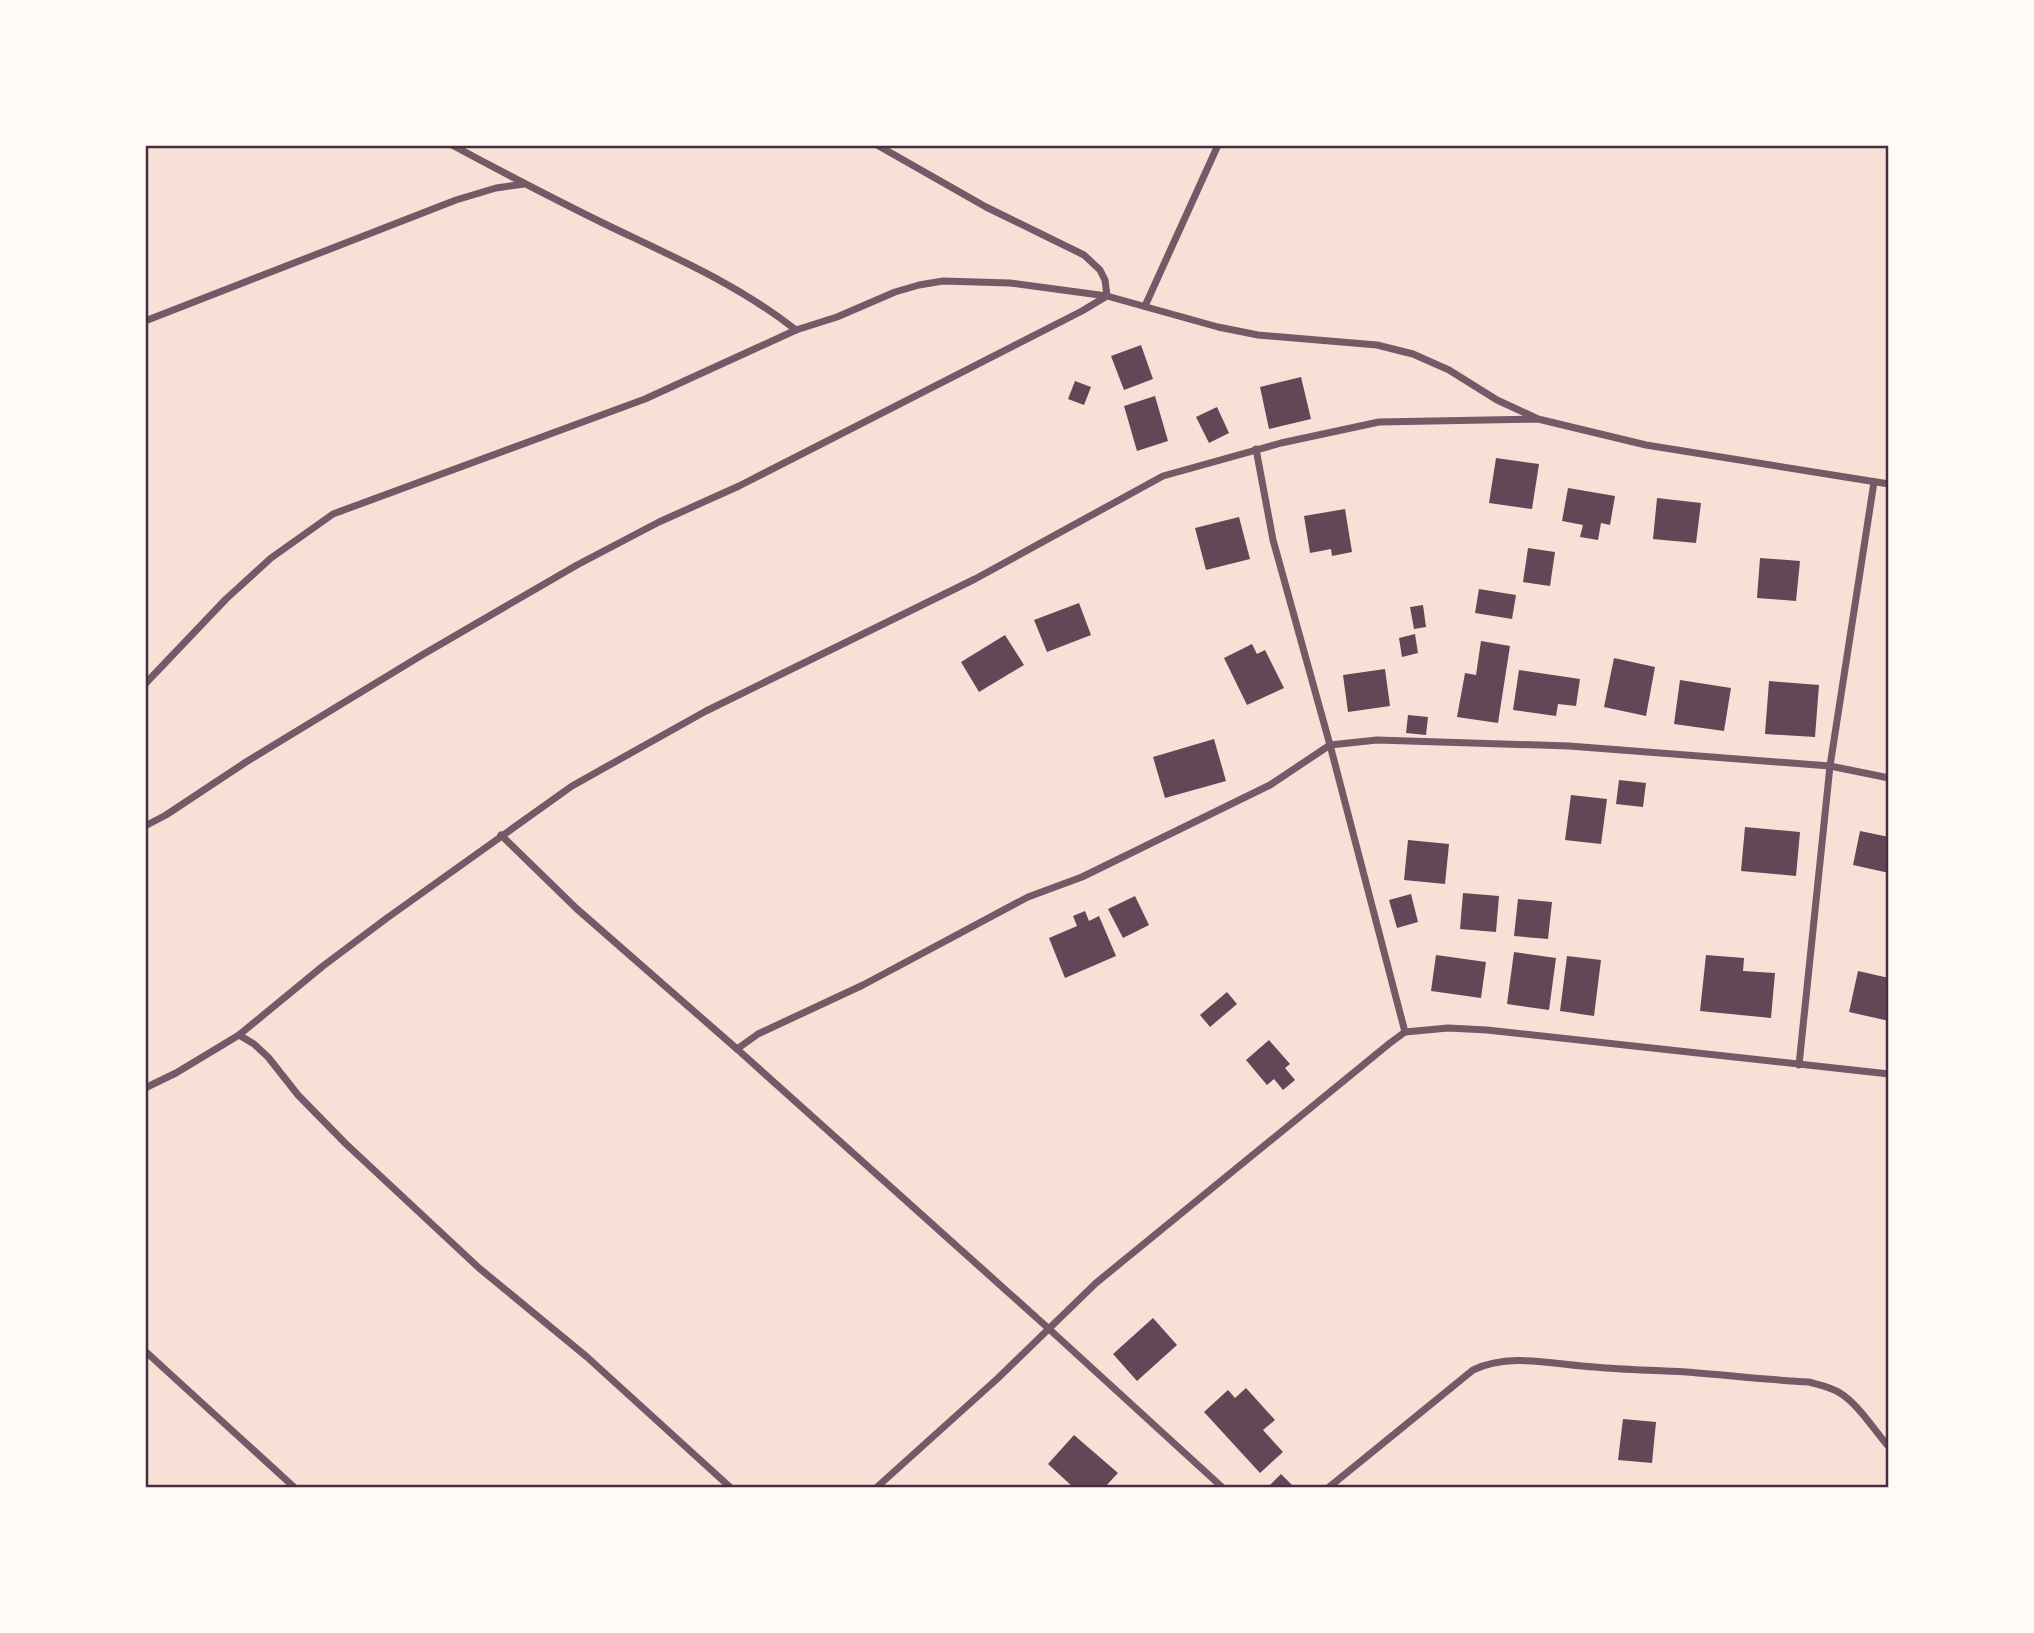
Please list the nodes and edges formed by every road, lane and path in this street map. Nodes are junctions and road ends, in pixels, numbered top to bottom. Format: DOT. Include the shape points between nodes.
graph roads {
  1 [pos="452,145"];
  2 [pos="877,145"];
  3 [pos="1218,145"];
  4 [pos="524,184"];
  5 [pos="1107,296"];
  6 [pos="1145,306"];
  7 [pos="145,321"];
  8 [pos="796,330"];
  9 [pos="1538,419"];
  10 [pos="1256,449"];
  11 [pos="1874,482"];
  12 [pos="1889,484"];
  13 [pos="145,684"];
  14 [pos="1330,745"];
  15 [pos="1830,766"];
  16 [pos="1889,778"];
  17 [pos="145,826"];
  18 [pos="500,835"];
  19 [pos="1405,1032"];
  20 [pos="239,1035"];
  21 [pos="737,1049"];
  22 [pos="1799,1065"];
  23 [pos="1889,1074"];
  24 [pos="145,1088"];
  25 [pos="1048,1328"];
  26 [pos="145,1351"];
  27 [pos="1889,1447"];
  28 [pos="295,1488"];
  29 [pos="731,1488"];
  30 [pos="876,1488"];
  31 [pos="1223,1488"];
  32 [pos="1328,1488"];
  1 -- 4 [label="street"];
  2 -- 5 [label="street" via="986,208 1084,255 1100,270"];
  3 -- 6 [label="street"];
  4 -- 7 [label="street" via="456,200"];
  4 -- 8 [label="street" via="712,275"];
  5 -- 6 [label="street"];
  5 -- 8 [label="street" via="1010,283 943,281 895,292"];
  5 -- 17 [label="street" via="577,565"];
  6 -- 9 [label="street" via="1258,335 1365,343 1413,354"];
  8 -- 13 [label="street" via="646,399 333,514 253,574"];
  9 -- 10 [label="street" via="1379,422"];
  9 -- 11 [label="street" via="1646,445"];
  10 -- 14 [label="street" via="1273,540"];
  10 -- 18 [label="street" via="1163,476 975,579 706,711 572,786"];
  11 -- 12 [label="street"];
  11 -- 15 [label="street"];
  14 -- 15 [label="street" via="1377,740 1468,742"];
  14 -- 19 [label="street"];
  14 -- 21 [label="street" via="1270,785 1082,877 1028,897 863,985 758,1034"];
  15 -- 16 [label="street"];
  15 -- 22 [label="street"];
  18 -- 20 [label="street" via="323,966"];
  18 -- 21 [label="street" via="561,895"];
  19 -- 22 [label="street" via="1488,1030"];
  19 -- 25 [label="street" via="1096,1283"];
  20 -- 24 [label="street"];
  20 -- 29 [label="street" via="261,1050 346,1144 479,1268 587,1357"];
  21 -- 25 [label="street"];
  22 -- 23 [label="street"];
  25 -- 30 [label="street"];
  25 -- 31 [label="street"];
  26 -- 28 [label="street"];
  27 -- 32 [label="street" via="1853,1404 1828,1386 1500,1361 1473,1370"];
}
